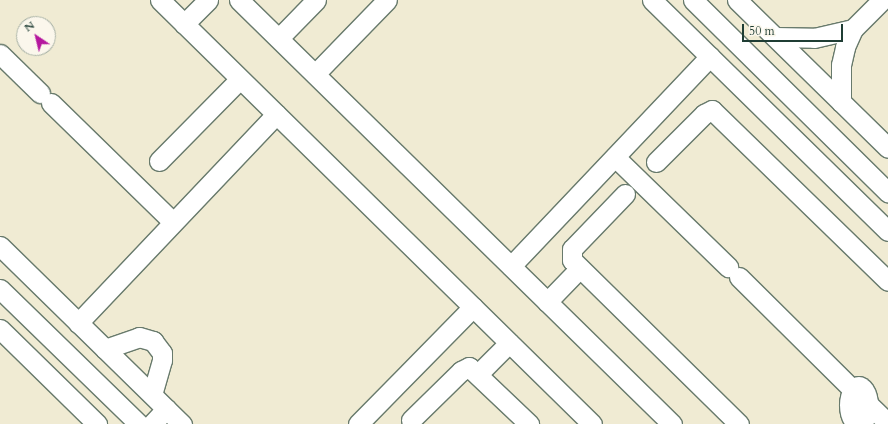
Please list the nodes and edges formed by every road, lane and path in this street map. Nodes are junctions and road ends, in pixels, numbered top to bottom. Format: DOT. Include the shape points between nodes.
graph roads {
  1 [pos="160,0"];
  2 [pos="208,0"];
  3 [pos="239,0"];
  4 [pos="316,0"];
  5 [pos="387,0"];
  6 [pos="652,0"];
  7 [pos="693,0"];
  8 [pos="737,0"];
  9 [pos="882,0"];
  10 [pos="184,24"];
  11 [pos="853,29"];
  12 [pos="279,38"];
  13 [pos="775,38"];
  14 [pos="0,54"];
  15 [pos="710,56"];
  16 [pos="315,74"];
  17 [pos="240,79"];
  18 [pos="841,102"];
  19 [pos="276,114"];
  20 [pos="888,148"];
  21 [pos="614,156"];
  22 [pos="159,161"];
  23 [pos="656,162"];
  24 [pos="888,192"];
  25 [pos="625,194"];
  26 [pos="173,222"];
  27 [pos="888,231"];
  28 [pos="0,246"];
  29 [pos="511,266"];
  30 [pos="580,268"];
  31 [pos="888,281"];
  32 [pos="0,288"];
  33 [pos="547,302"];
  34 [pos="473,307"];
  35 [pos="78,323"];
  36 [pos="0,329"];
  37 [pos="509,342"];
  38 [pos="105,349"];
  39 [pos="478,374"];
  40 [pos="152,394"];
  41 [pos="166,409"];
  42 [pos="369,420"];
  43 [pos="411,420"];
  44 [pos="888,423"];
  45 [pos="97,424"];
  46 [pos="139,424"];
  47 [pos="152,424"];
  48 [pos="182,424"];
  49 [pos="529,424"];
  50 [pos="592,424"];
  51 [pos="672,424"];
  52 [pos="739,424"];
  1 -- 10 [label="street"];
  2 -- 10 [label="street"];
  3 -- 12 [label="street"];
  4 -- 12 [label="street"];
  5 -- 16 [label="street"];
  6 -- 15 [label="street"];
  7 -- 24 [label="street"];
  8 -- 13 [label="street"];
  9 -- 11 [label="street"];
  10 -- 17 [label="street"];
  11 -- 13 [label="street" via="814,38"];
  11 -- 18 [label="street" via="840,65"];
  12 -- 16 [label="street"];
  13 -- 18 [label="street"];
  14 -- 26 [label="street"];
  15 -- 21 [label="street"];
  15 -- 27 [label="street"];
  16 -- 29 [label="street"];
  17 -- 19 [label="street"];
  17 -- 22 [label="street"];
  18 -- 20 [label="street"];
  19 -- 26 [label="street"];
  19 -- 34 [label="street"];
  21 -- 29 [label="street"];
  21 -- 44 [label="street"];
  23 -- 31 [label="street" via="704,114 712,110"];
  25 -- 30 [label="street" via="572,249 570,256"];
  26 -- 35 [label="street"];
  28 -- 35 [label="street"];
  29 -- 33 [label="street"];
  30 -- 33 [label="street"];
  30 -- 52 [label="street"];
  32 -- 46 [label="street"];
  33 -- 51 [label="street"];
  34 -- 37 [label="street"];
  34 -- 42 [label="street"];
  35 -- 38 [label="street"];
  36 -- 45 [label="street"];
  37 -- 39 [label="street"];
  37 -- 50 [label="street"];
  38 -- 40 [label="street"];
  38 -- 40 [label="street" via="139,337 153,340 162,353 162,360"];
  39 -- 43 [label="street" via="469,367 464,368"];
  39 -- 49 [label="street"];
  40 -- 41 [label="street"];
  41 -- 47 [label="street"];
  41 -- 48 [label="street"];
}
